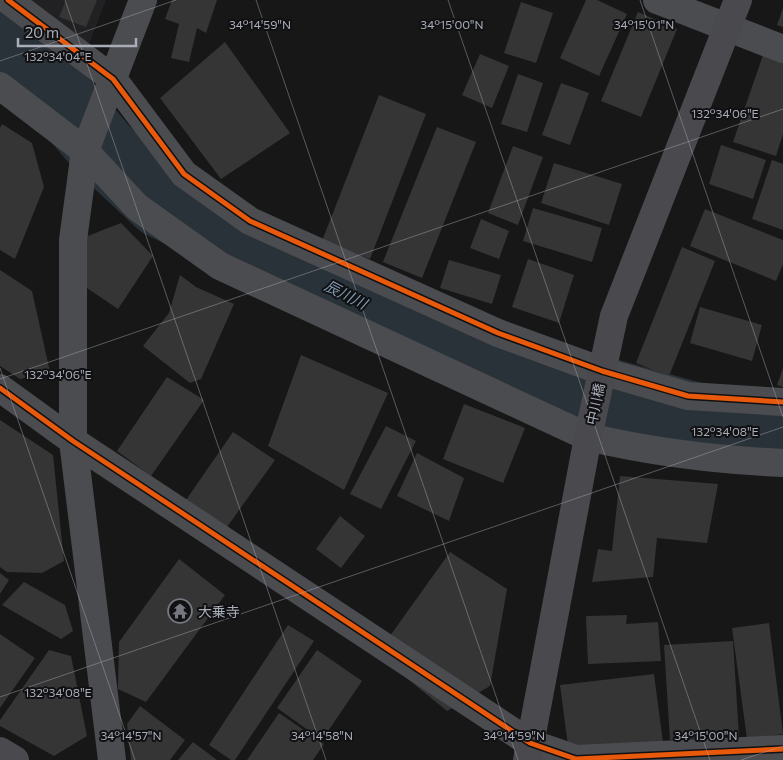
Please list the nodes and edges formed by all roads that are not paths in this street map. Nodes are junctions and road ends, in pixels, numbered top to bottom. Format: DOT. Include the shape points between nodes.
graph roads {
  1 [pos="8,0"];
  2 [pos="143,0"];
  3 [pos="658,0"];
  4 [pos="738,0"];
  5 [pos="727,27"];
  6 [pos="783,48"];
  7 [pos="113,79"];
  8 [pos="0,86"];
  9 [pos="85,151"];
  10 [pos="602,371"];
  11 [pos="0,388"];
  12 [pos="783,402"];
  13 [pos="588,437"];
  14 [pos="73,441"];
  15 [pos="783,464"];
  16 [pos="783,749"];
  17 [pos="0,751"];
  18 [pos="528,751"];
  19 [pos="15,760"];
  20 [pos="112,760"];
  1 -- 7 [label="street"];
  2 -- 7 [label="street"];
  3 -- 5 [label="street"];
  4 -- 5 [label="street, 中川橋"];
  5 -- 6 [label="street"];
  5 -- 10 [label="street, 中川橋" via="614,316"];
  7 -- 9 [label="street"];
  7 -- 10 [label="street" via="184,174 250,221 498,333"];
  8 -- 9 [label="street"];
  9 -- 13 [label="street" via="137,207 220,266"];
  9 -- 14 [label="street" via="74,240"];
  10 -- 12 [label="street" via="688,396"];
  10 -- 13 [label="street, 中川橋"];
  11 -- 14 [label="street"];
  13 -- 15 [label="street" via="637,448"];
  13 -- 18 [label="street, 中川橋"];
  14 -- 18 [label="street"];
  14 -- 20 [label="street"];
  16 -- 18 [label="street" via="576,759"];
  17 -- 19 [label="street"];
}
